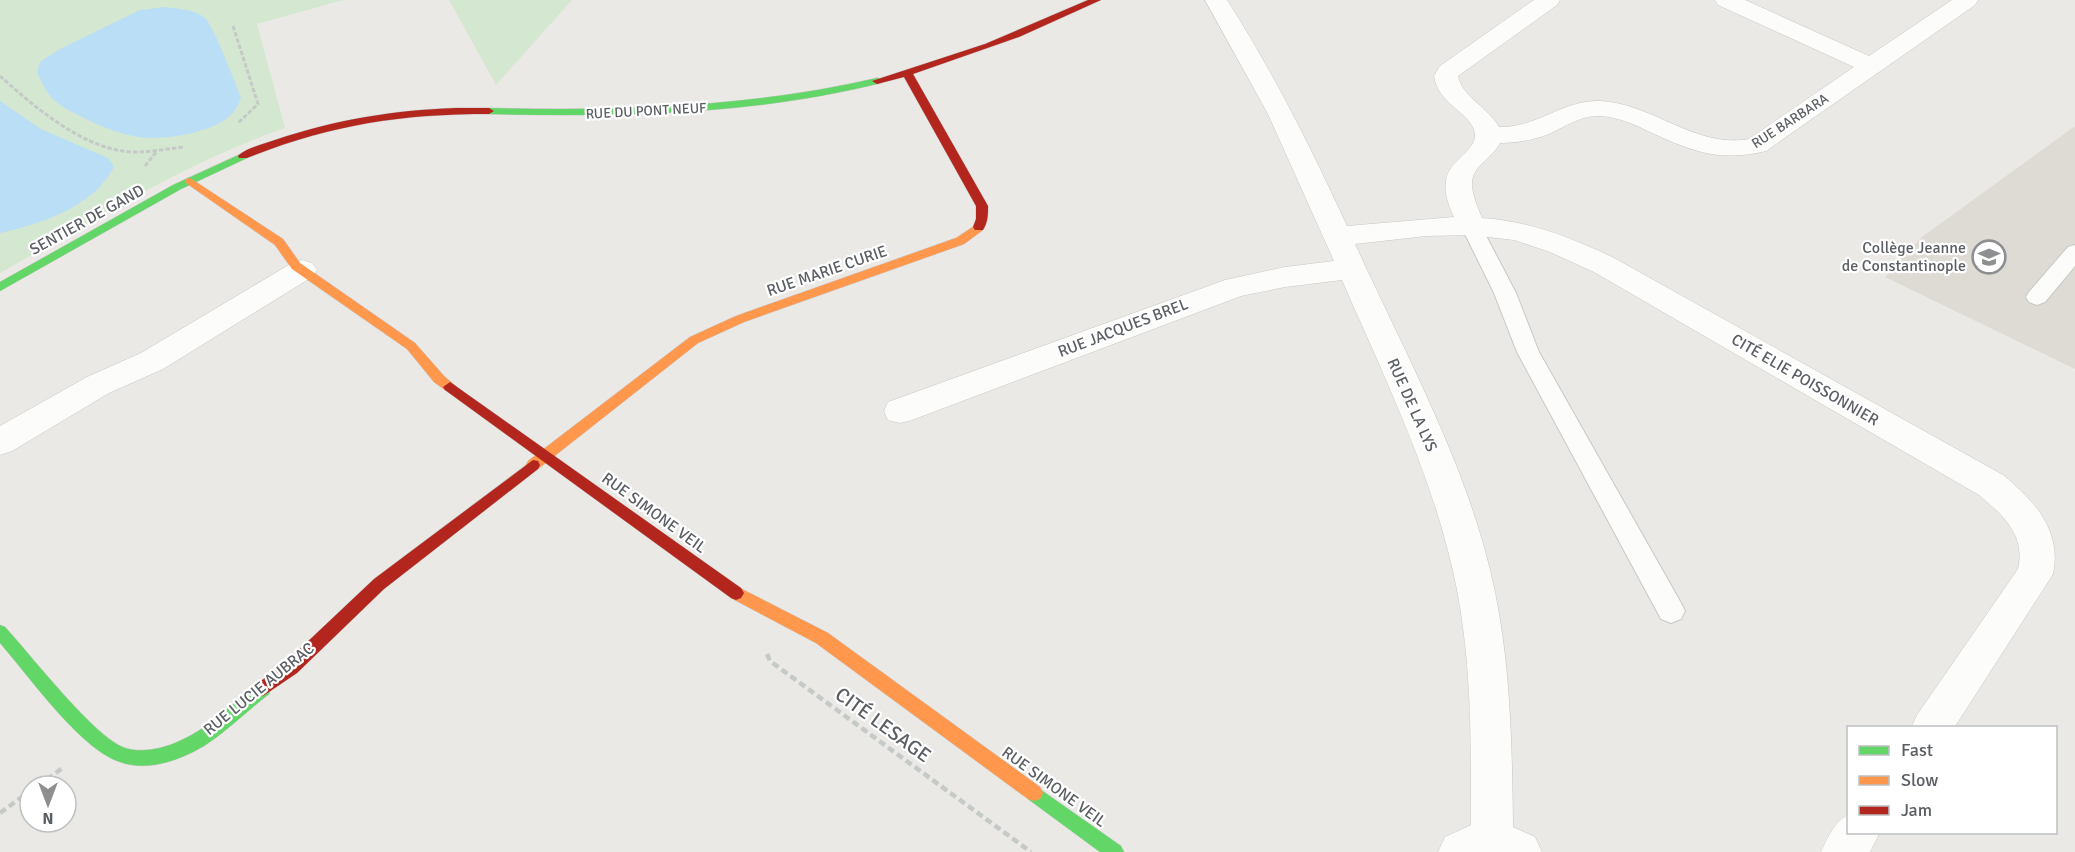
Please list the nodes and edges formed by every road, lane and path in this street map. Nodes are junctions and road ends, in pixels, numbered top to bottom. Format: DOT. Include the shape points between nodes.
graph roads {
  1 [pos="1096,0"];
  2 [pos="1216,0"];
  3 [pos="1726,0"];
  4 [pos="1967,0"];
  5 [pos="1530,5"];
  6 [pos="233,26"];
  7 [pos="1871,66"];
  8 [pos="907,73"];
  9 [pos="0,76"];
  10 [pos="235,125"];
  11 [pos="1489,134"];
  12 [pos="189,146"];
  13 [pos="190,181"];
  14 [pos="1471,226"];
  15 [pos="1337,236"];
  16 [pos="2075,252"];
  17 [pos="1352,269"];
  18 [pos="302,270"];
  19 [pos="0,287"];
  20 [pos="2037,297"];
  21 [pos="900,411"];
  22 [pos="0,442"];
  23 [pos="546,455"];
  24 [pos="748,600"];
  25 [pos="1671,611"];
  26 [pos="0,632"];
  27 [pos="1932,726"];
  28 [pos="18,800"];
  29 [pos="0,813"];
  30 [pos="1858,834"];
  31 [pos="1491,849"];
  32 [pos="1031,852"];
  33 [pos="1115,852"];
  34 [pos="1844,852"];
  1 -- 8 [label="street, RUE DU PONT NEUF" via="1015,39"];
  2 -- 15 [label="street, RUE DE LA LYS" via="1280,116"];
  3 -- 7 [label="street"];
  4 -- 7 [label="street, RUE BARBARA"];
  5 -- 11 [label="street" via="1446,76 1449,89 1484,122"];
  6 -- 10 [label="path" via="258,104"];
  7 -- 11 [label="street, RUE BARBARA" via="1748,148 1709,147 1629,113 1598,108 1574,111 1530,132"];
  8 -- 13 [label="street, RUE DU PONT NEUF" via="804,95 675,112 436,110 380,115 286,138"];
  8 -- 23 [label="street, RUE MARIE CURIE" via="982,206 983,223 978,230 960,241 713,329 680,349"];
  9 -- 12 [label="path" via="32,105 115,149 150,151"];
  11 -- 14 [label="street" via="1485,146 1459,176 1460,195"];
  13 -- 18 [label="street, RUE SIMONE VEIL" via="279,242"];
  13 -- 19 [label="street, SENTIER DE GAND"];
  14 -- 15 [label="street, CITÉ ELIE POISSONNIER"];
  14 -- 25 [label="lane" via="1506,293 1527,352"];
  14 -- 27 [label="street, CITÉ ELIE POISSONNIER" via="1534,236 1604,265 1991,485 2018,510 2040,549 2035,574"];
  15 -- 17 [label="street, RUE DE LA LYS"];
  16 -- 20 [label="lane"];
  17 -- 21 [label="street, RUE JACQUES BREL" via="1235,287"];
  17 -- 31 [label="street, RUE DE LA LYS" via="1444,482 1475,589 1491,723"];
  18 -- 22 [label="street" via="152,361 98,385"];
  18 -- 23 [label="street, RUE SIMONE VEIL" via="411,346 439,379"];
  23 -- 24 [label="street, RUE SIMONE VEIL"];
  23 -- 26 [label="street, RUE LUCIE AUBRAC" via="379,584 269,686 207,734 176,751 128,758 107,749"];
  24 -- 32 [label="path, CITÉ LESAGE" via="770,661"];
  24 -- 33 [label="street, RUE SIMONE VEIL" via="822,638"];
  28 -- 29 [label="path"];
  30 -- 34 [label="street"];
}
